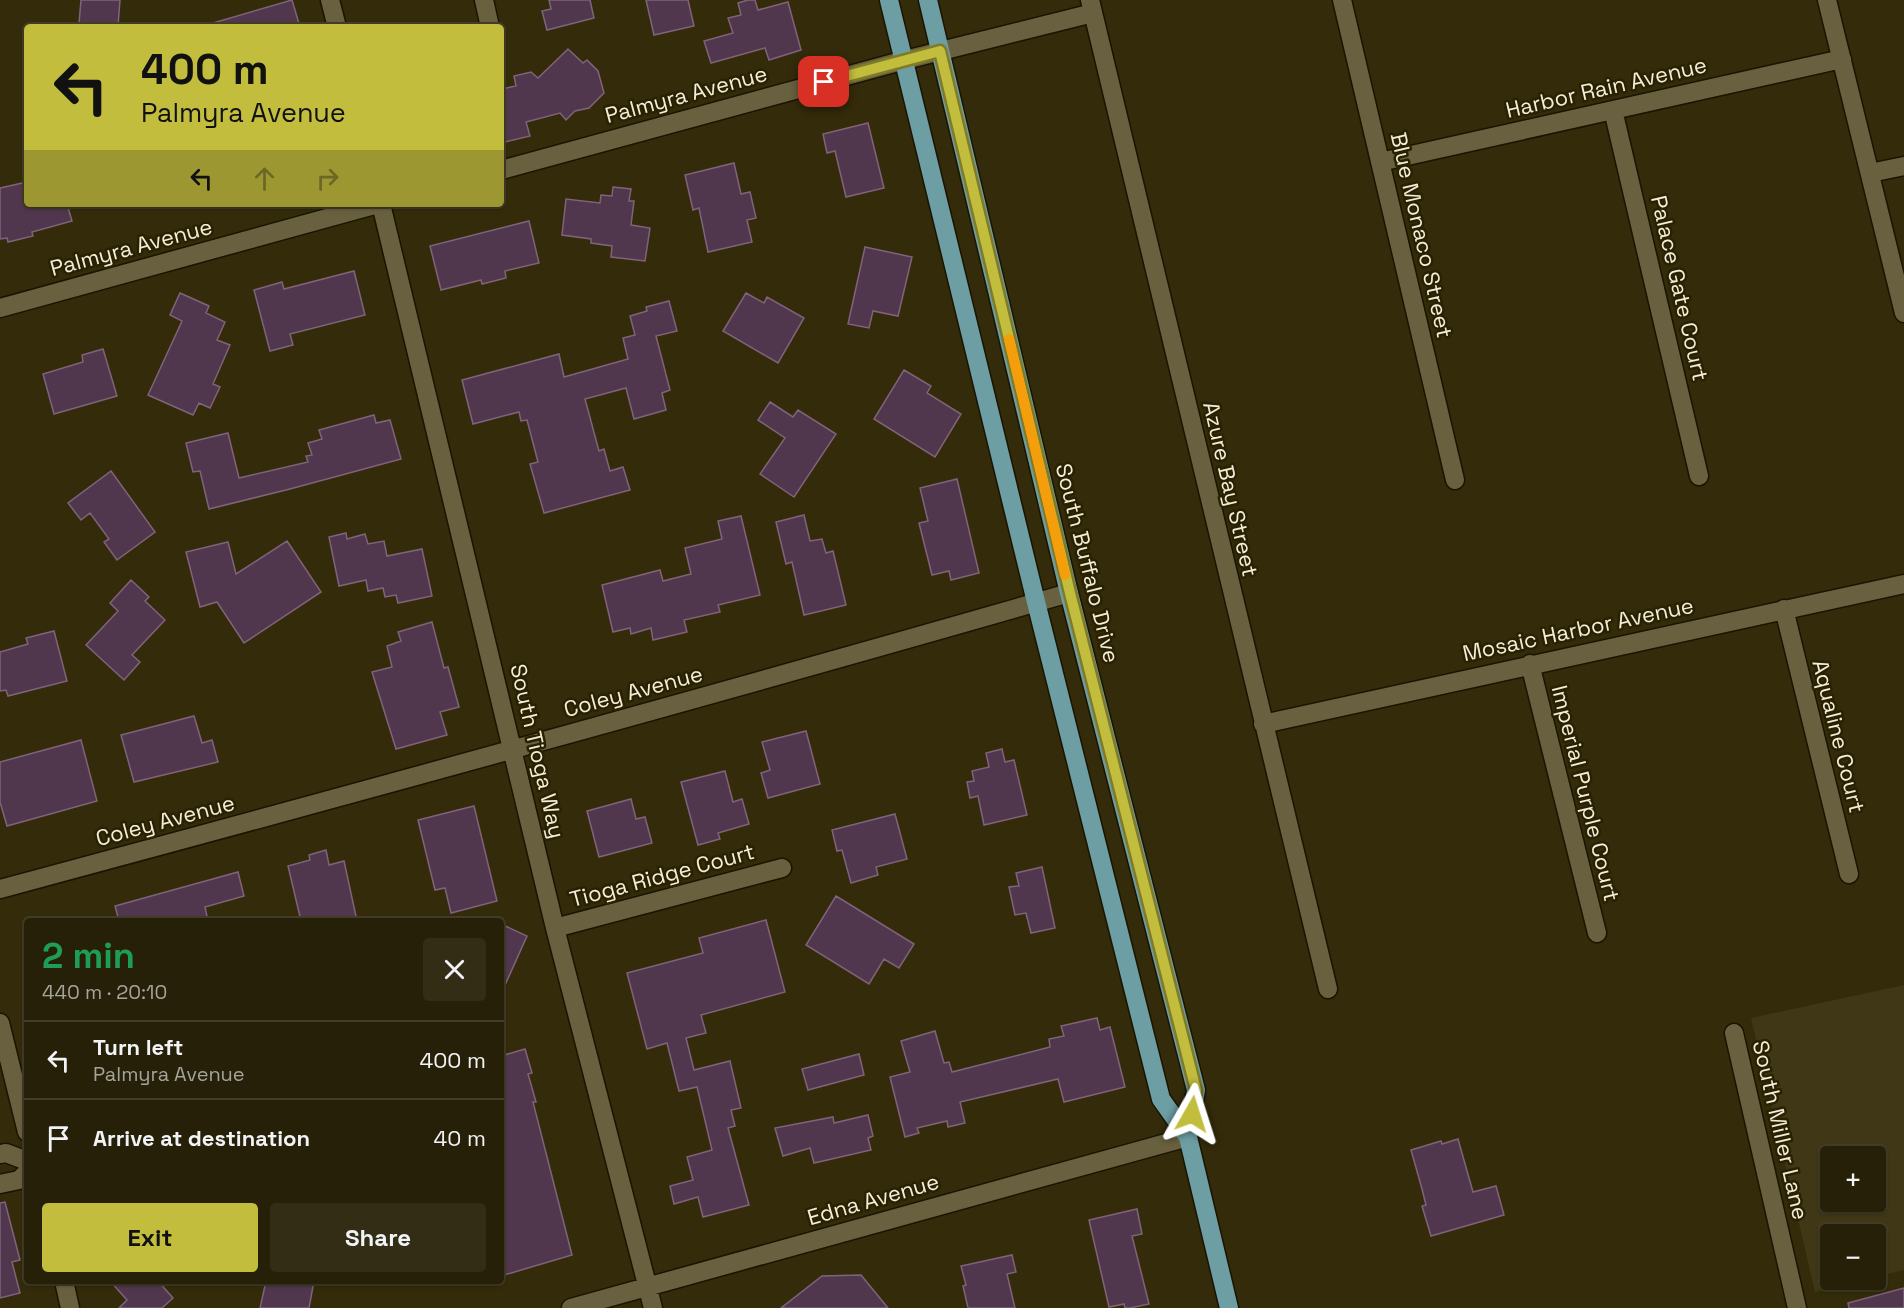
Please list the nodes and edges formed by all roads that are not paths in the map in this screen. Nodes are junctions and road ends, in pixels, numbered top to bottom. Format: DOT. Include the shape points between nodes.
graph roads {
  1 [pos="330,0"];
  2 [pos="484,0"];
  3 [pos="889,0"];
  4 [pos="928,0"];
  5 [pos="1342,0"];
  6 [pos="1827,0"];
  7 [pos="1091,6"];
  8 [pos="336,24"];
  9 [pos="489,24"];
  10 [pos="940,51"];
  11 [pos="1842,59"];
  12 [pos="905,60"];
  13 [pos="1613,110"];
  14 [pos="1380,162"];
  15 [pos="1904,166"];
  16 [pos="504,169"];
  17 [pos="1870,173"];
  18 [pos="369,207"];
  19 [pos="381,207"];
  20 [pos="0,308"];
  21 [pos="1904,313"];
  22 [pos="1699,476"];
  23 [pos="1455,480"];
  24 [pos="1904,584"];
  25 [pos="1070,593"];
  26 [pos="1036,602"];
  27 [pos="1784,609"];
  28 [pos="1530,664"];
  29 [pos="1263,724"];
  30 [pos="513,749"];
  31 [pos="782,868"];
  32 [pos="1849,874"];
  33 [pos="0,889"];
  34 [pos="555,928"];
  35 [pos="1597,933"];
  36 [pos="1328,989"];
  37 [pos="0,1023"];
  38 [pos="1734,1033"];
  39 [pos="24,1120"];
  40 [pos="1188,1137"];
  41 [pos="0,1154"];
  42 [pos="24,1160"];
  43 [pos="24,1175"];
  44 [pos="0,1184"];
  45 [pos="65,1284"];
  46 [pos="648,1287"];
  47 [pos="70,1308"];
  48 [pos="571,1308"];
  49 [pos="653,1308"];
  50 [pos="1229,1308"];
  51 [pos="1797,1308"];
  1 -- 8 [label="street"];
  2 -- 9 [label="street"];
  3 -- 12 [label="main road, South Buffalo Drive"];
  4 -- 10 [label="main road, South Buffalo Drive"];
  5 -- 14 [label="street, Blue Monaco Street"];
  6 -- 11 [label="street"];
  7 -- 10 [label="street, Palmyra Avenue"];
  7 -- 29 [label="street, Azure Bay Street"];
  10 -- 12 [label="street, Palmyra Avenue"];
  10 -- 25 [label="main road, South Buffalo Drive"];
  11 -- 13 [label="street, Harbor Rain Avenue"];
  11 -- 17 [label="street"];
  12 -- 16 [label="street, Palmyra Avenue"];
  12 -- 26 [label="main road, South Buffalo Drive"];
  13 -- 14 [label="street, Harbor Rain Avenue"];
  13 -- 22 [label="street, Palace Gate Court"];
  14 -- 23 [label="street, Blue Monaco Street"];
  15 -- 17 [label="street"];
  17 -- 21 [label="street"];
  18 -- 20 [label="street, Palmyra Avenue"];
  19 -- 30 [label="street, South Tioga Way"];
  24 -- 27 [label="street, Mosaic Harbor Avenue"];
  25 -- 26 [label="street, Coley Avenue"];
  25 -- 40 [label="main road, South Buffalo Drive" via="1196,1090"];
  26 -- 30 [label="street, Coley Avenue"];
  26 -- 40 [label="main road, South Buffalo Drive" via="1161,1099"];
  27 -- 28 [label="street, Mosaic Harbor Avenue"];
  27 -- 32 [label="street, Aqualine Court"];
  28 -- 29 [label="street, Mosaic Harbor Avenue"];
  28 -- 35 [label="street, Imperial Purple Court"];
  29 -- 36 [label="street, Azure Bay Street"];
  30 -- 33 [label="street, Coley Avenue"];
  30 -- 34 [label="street, South Tioga Way"];
  31 -- 34 [label="street, Tioga Ridge Court"];
  34 -- 46 [label="street, South Tioga Way"];
  37 -- 39 [label="street"];
  38 -- 51 [label="street, South Miller Lane"];
  40 -- 46 [label="street, Edna Avenue"];
  40 -- 50 [label="main road, South Buffalo Drive"];
  41 -- 42 [label="street"];
  43 -- 44 [label="street"];
  45 -- 47 [label="street"];
  46 -- 48 [label="street, Edna Avenue"];
  46 -- 49 [label="street, South Tioga Way"];
}
